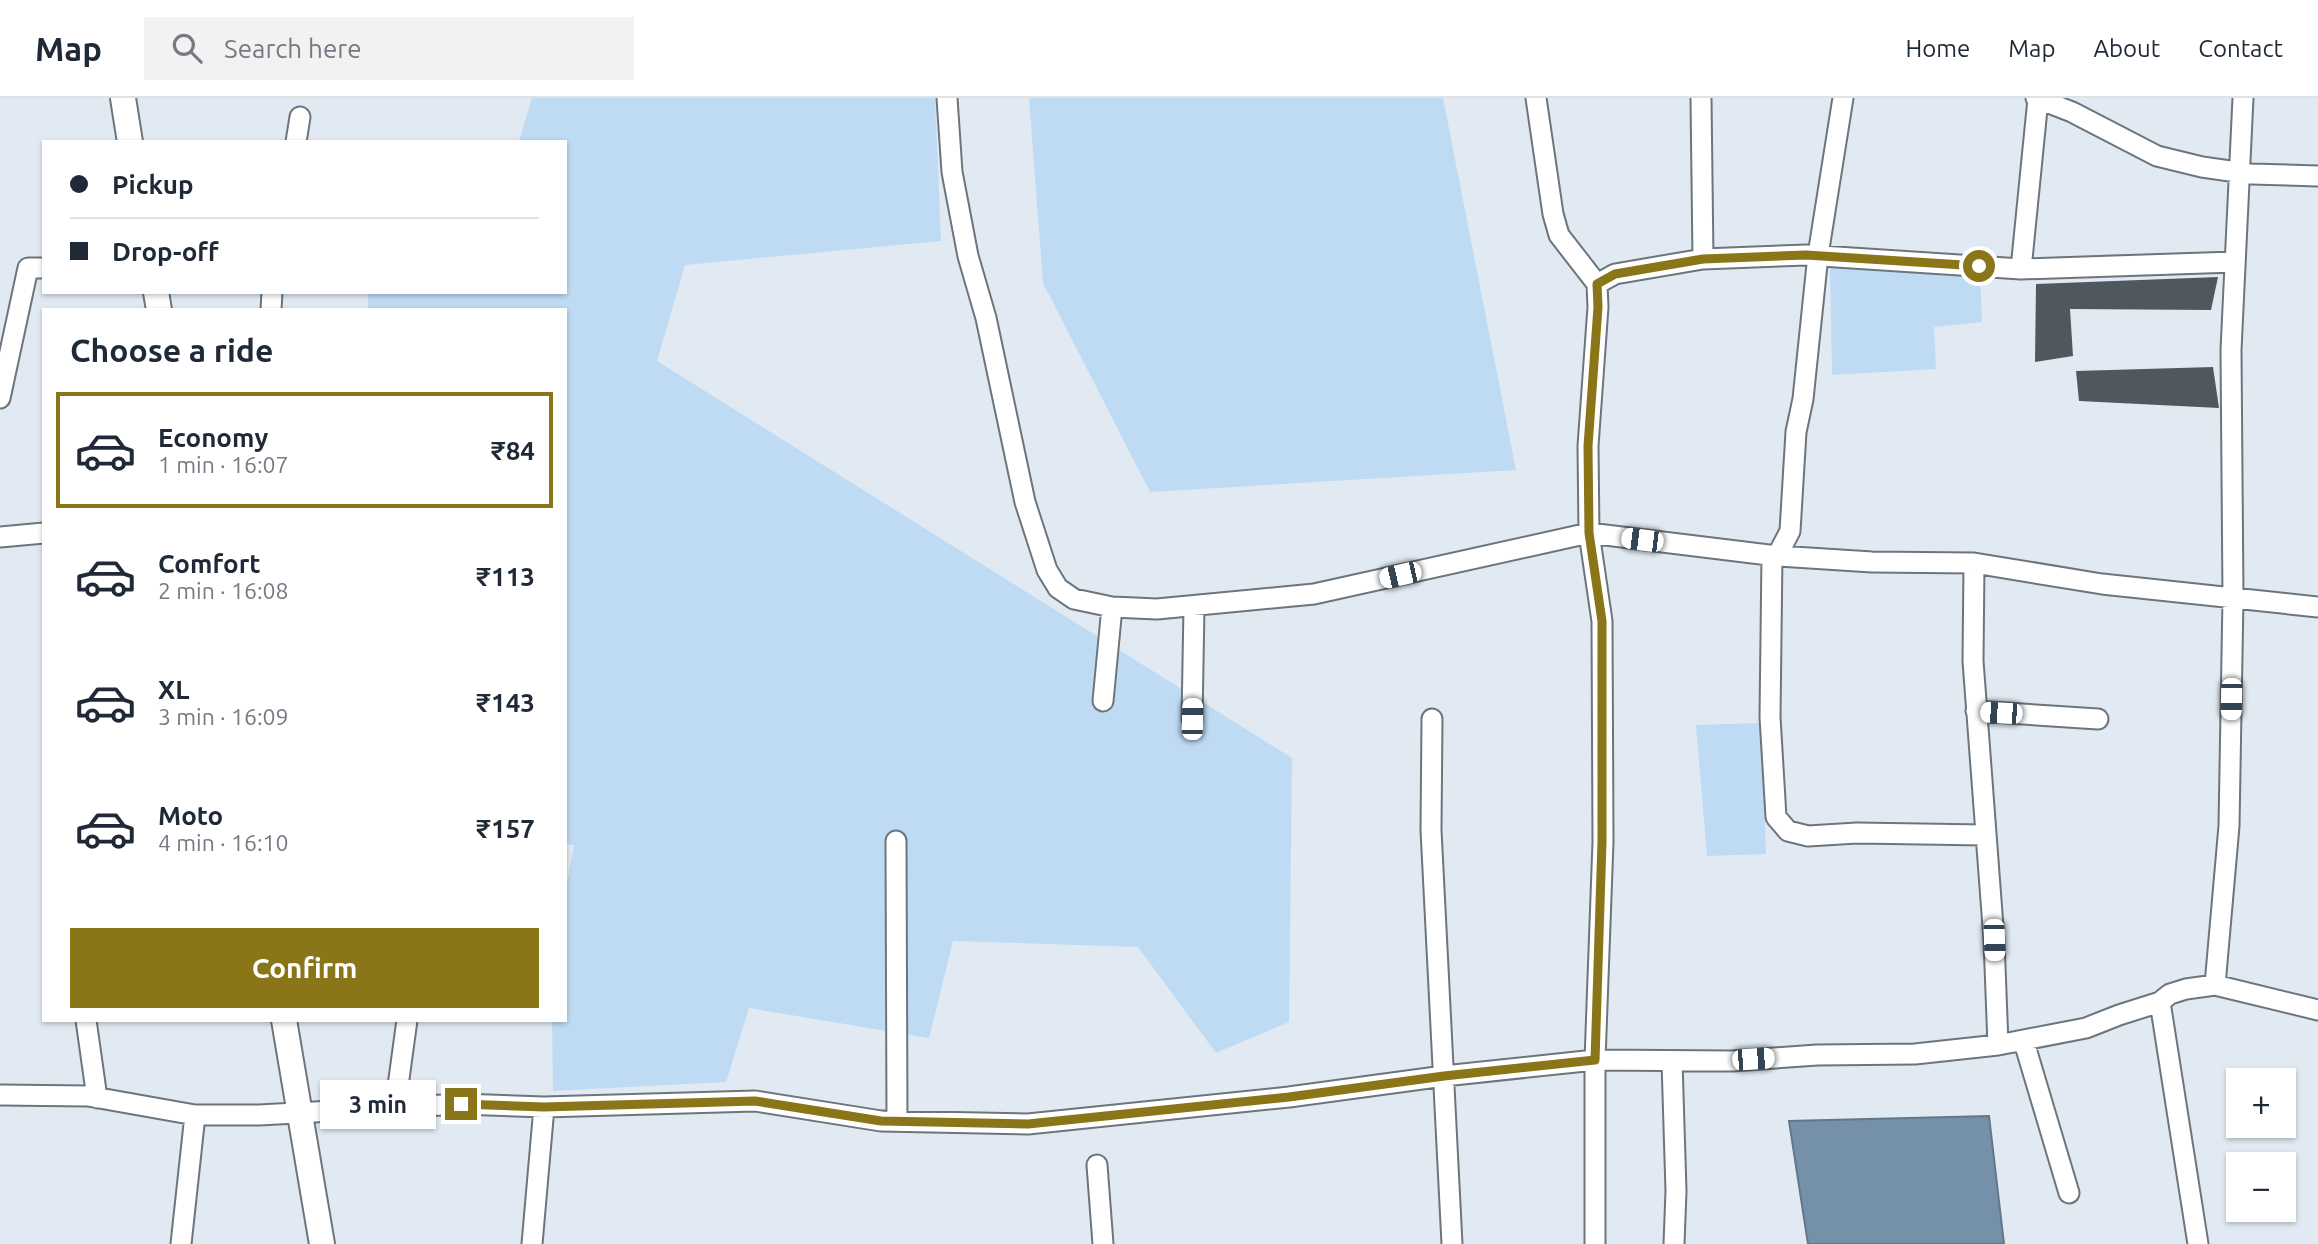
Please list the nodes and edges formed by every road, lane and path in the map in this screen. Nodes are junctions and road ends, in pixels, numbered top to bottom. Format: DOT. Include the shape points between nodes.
graph roads {
  1 [pos="122,98"];
  2 [pos="947,98"];
  3 [pos="1536,98"];
  4 [pos="1701,98"];
  5 [pos="1843,98"];
  6 [pos="2037,98"];
  7 [pos="2243,98"];
  8 [pos="300,117"];
  9 [pos="130,140"];
  10 [pos="296,140"];
  11 [pos="2240,172"];
  12 [pos="2318,176"];
  13 [pos="1818,256"];
  14 [pos="1703,259"];
  15 [pos="2235,262"];
  16 [pos="42,268"];
  17 [pos="2021,269"];
  18 [pos="1597,284"];
  19 [pos="0,398"];
  20 [pos="42,533"];
  21 [pos="1590,533"];
  22 [pos="0,537"];
  23 [pos="1774,556"];
  24 [pos="1974,563"];
  25 [pos="2233,598"];
  26 [pos="1112,607"];
  27 [pos="1194,607"];
  28 [pos="2318,607"];
  29 [pos="1103,701"];
  30 [pos="1976,711"];
  31 [pos="1192,719"];
  32 [pos="1432,719"];
  33 [pos="2098,719"];
  34 [pos="1985,835"];
  35 [pos="896,841"];
  36 [pos="2215,985"];
  37 [pos="2160,1002"];
  38 [pos="2318,1010"];
  39 [pos="86,1022"];
  40 [pos="284,1022"];
  41 [pos="407,1022"];
  42 [pos="2024,1042"];
  43 [pos="1998,1045"];
  44 [pos="1595,1060"];
  45 [pos="1672,1061"];
  46 [pos="1444,1076"];
  47 [pos="0,1095"];
  48 [pos="97,1098"];
  49 [pos="544,1107"];
  50 [pos="395,1108"];
  51 [pos="299,1113"];
  52 [pos="195,1115"];
  53 [pos="897,1121"];
  54 [pos="1097,1165"];
  55 [pos="2069,1192"];
  56 [pos="181,1244"];
  57 [pos="322,1244"];
  58 [pos="532,1244"];
  59 [pos="1103,1244"];
  60 [pos="1452,1244"];
  61 [pos="1595,1244"];
  62 [pos="1674,1244"];
  63 [pos="2198,1244"];
  1 -- 9 [label="main road"];
  2 -- 26 [label="street" via="951,172 1032,525 1058,588 1074,599"];
  3 -- 18 [label="street" via="1559,234"];
  4 -- 14 [label="street"];
  5 -- 13 [label="street"];
  6 -- 11 [label="street" via="2157,156"];
  6 -- 17 [label="street"];
  7 -- 11 [label="street"];
  8 -- 10 [label="street"];
  11 -- 12 [label="street"];
  11 -- 15 [label="street"];
  13 -- 14 [label="street"];
  13 -- 17 [label="street"];
  13 -- 23 [label="street" via="1796,432 1790,531"];
  14 -- 18 [label="street" via="1615,274"];
  15 -- 17 [label="street"];
  15 -- 25 [label="street"];
  16 -- 19 [label="street" via="29,268"];
  18 -- 21 [label="street" via="1588,446"];
  20 -- 22 [label="street"];
  21 -- 23 [label="street"];
  21 -- 27 [label="street" via="1314,594"];
  21 -- 44 [label="street" via="1602,621 1602,842"];
  23 -- 24 [label="street"];
  23 -- 34 [label="street" via="1770,717 1776,817 1788,831 1808,836"];
  24 -- 25 [label="street" via="2102,584"];
  24 -- 30 [label="street"];
  25 -- 28 [label="street"];
  25 -- 36 [label="street" via="2229,825"];
  26 -- 27 [label="street"];
  26 -- 29 [label="street"];
  27 -- 31 [label="street"];
  30 -- 33 [label="street"];
  30 -- 34 [label="street"];
  32 -- 46 [label="street" via="1431,830"];
  34 -- 43 [label="street"];
  35 -- 53 [label="street"];
  36 -- 37 [label="street" via="2186,989"];
  36 -- 38 [label="street"];
  37 -- 42 [label="street" via="2086,1028"];
  37 -- 63 [label="street"];
  39 -- 48 [label="street"];
  40 -- 51 [label="main road"];
  41 -- 50 [label="street"];
  42 -- 43 [label="street"];
  42 -- 55 [label="street"];
  43 -- 45 [label="street" via="1914,1054"];
  44 -- 45 [label="street"];
  44 -- 46 [label="street"];
  44 -- 61 [label="street"];
  45 -- 62 [label="street"];
  46 -- 53 [label="street" via="1028,1124"];
  46 -- 60 [label="street"];
  47 -- 48 [label="street"];
  48 -- 52 [label="street"];
  49 -- 50 [label="street" via="461,1104"];
  49 -- 53 [label="street" via="755,1101"];
  49 -- 58 [label="street"];
  50 -- 51 [label="street"];
  51 -- 52 [label="street"];
  51 -- 57 [label="main road"];
  52 -- 56 [label="street"];
  54 -- 59 [label="street"];
}
